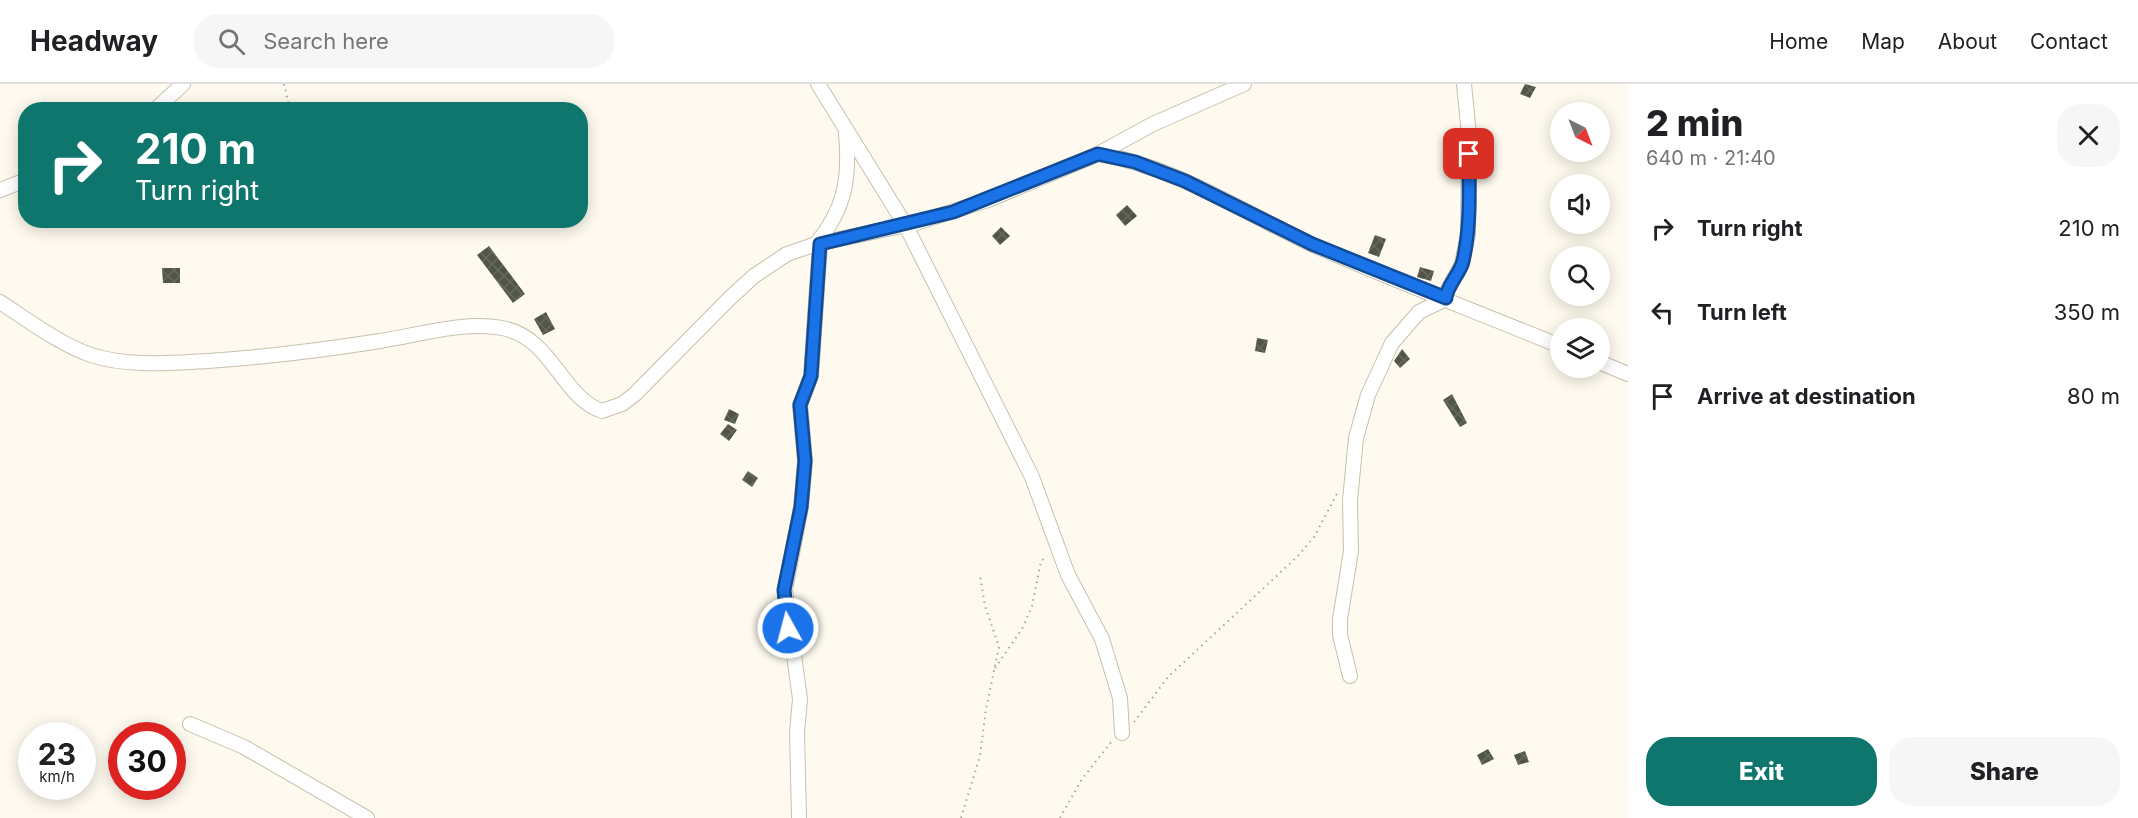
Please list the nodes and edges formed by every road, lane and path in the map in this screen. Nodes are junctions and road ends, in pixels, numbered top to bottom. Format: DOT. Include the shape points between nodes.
graph roads {
  1 [pos="183,84"];
  2 [pos="284,84"];
  3 [pos="818,84"];
  4 [pos="1244,84"];
  5 [pos="1464,84"];
  6 [pos="164,102"];
  7 [pos="288,102"];
  8 [pos="846,132"];
  9 [pos="1098,154"];
  10 [pos="18,183"];
  11 [pos="0,190"];
  12 [pos="906,226"];
  13 [pos="818,244"];
  14 [pos="1446,298"];
  15 [pos="0,302"];
  16 [pos="1550,342"];
  17 [pos="1610,367"];
  18 [pos="1628,374"];
  19 [pos="1352,475"];
  20 [pos="1058,547"];
  21 [pos="980,576"];
  22 [pos="993,670"];
  23 [pos="1350,676"];
  24 [pos="190,724"];
  25 [pos="1122,733"];
  26 [pos="367,818"];
  27 [pos="799,818"];
  28 [pos="961,818"];
  29 [pos="1060,818"];
  1 -- 6 [label="street"];
  2 -- 7 [label="path"];
  3 -- 8 [label="street"];
  4 -- 9 [label="street" via="1153,124"];
  5 -- 14 [label="street" via="1469,135 1468,234 1462,264"];
  8 -- 12 [label="street"];
  8 -- 13 [label="street" via="847,167 841,203"];
  9 -- 12 [label="street" via="988,200"];
  9 -- 14 [label="street" via="1135,162 1185,181 1312,244"];
  10 -- 11 [label="street"];
  12 -- 13 [label="street"];
  12 -- 20 [label="street" via="1012,436"];
  13 -- 15 [label="street" via="787,254 762,270 634,395 602,411 588,404 531,341 502,328 455,329 268,356 131,363 81,351"];
  13 -- 27 [label="street" via="811,376 800,405 805,461 801,507 784,590 800,699"];
  14 -- 16 [label="street"];
  14 -- 19 [label="street" via="1419,312 1392,343 1365,406"];
  17 -- 18 [label="street"];
  19 -- 23 [label="street" via="1351,551 1340,619"];
  19 -- 25 [label="path" via="1333,498 1314,537 1298,556 1168,677 1144,712"];
  20 -- 22 [label="path" via="1041,561 1032,606"];
  20 -- 25 [label="street" via="1072,584 1102,639 1120,698"];
  21 -- 22 [label="path" via="999,647"];
  22 -- 28 [label="path" via="980,756"];
  24 -- 26 [label="street" via="244,747"];
  25 -- 29 [label="path" via="1082,779"];
}
